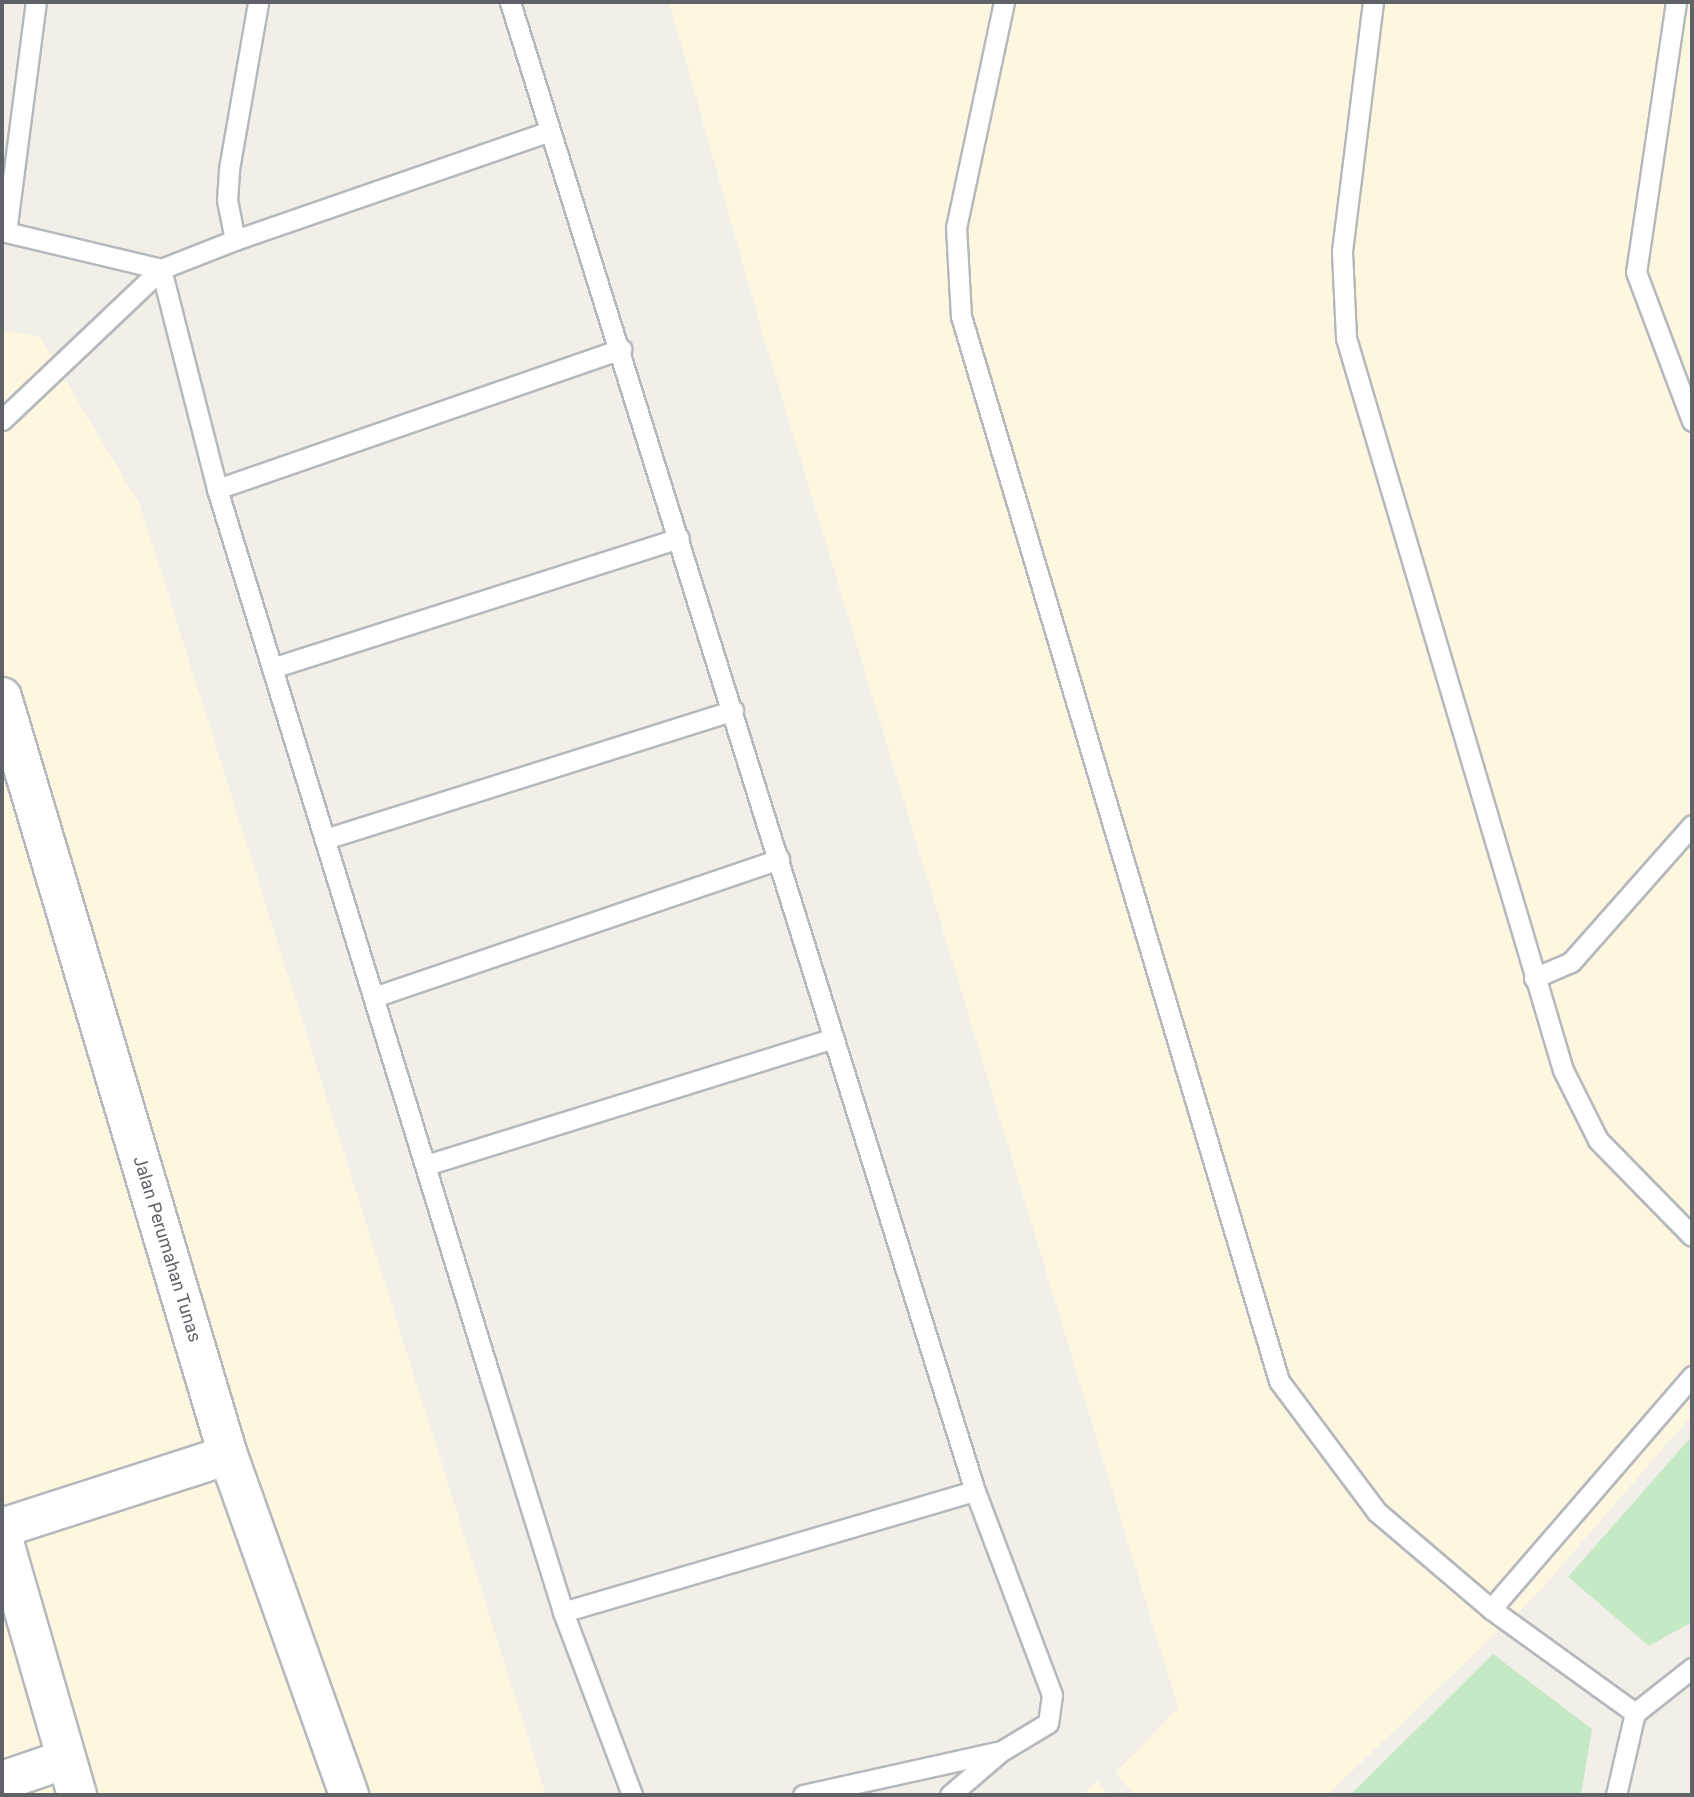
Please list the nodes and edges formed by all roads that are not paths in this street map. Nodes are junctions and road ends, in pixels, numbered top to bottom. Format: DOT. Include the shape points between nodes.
graph roads {
  1 [pos="36,2"];
  2 [pos="258,2"];
  3 [pos="510,2"];
  4 [pos="1004,2"];
  5 [pos="1373,2"];
  6 [pos="1676,2"];
  7 [pos="550,131"];
  8 [pos="4,232"];
  9 [pos="235,240"];
  10 [pos="161,269"];
  11 [pos="621,349"];
  12 [pos="2,420"];
  13 [pos="1692,421"];
  14 [pos="217,489"];
  15 [pos="679,538"];
  16 [pos="272,668"];
  17 [pos="2,697"];
  18 [pos="733,710"];
  19 [pos="1692,825"];
  20 [pos="325,839"];
  21 [pos="779,859"];
  22 [pos="1534,978"];
  23 [pos="374,997"];
  24 [pos="834,1038"];
  25 [pos="426,1165"];
  26 [pos="1692,1237"];
  27 [pos="1692,1376"];
  28 [pos="229,1455"];
  29 [pos="975,1491"];
  30 [pos="2,1528"];
  31 [pos="2,1535"];
  32 [pos="1491,1609"];
  33 [pos="563,1612"];
  34 [pos="1692,1668"];
  35 [pos="1635,1713"];
  36 [pos="1000,1752"];
  37 [pos="66,1759"];
  38 [pos="2,1781"];
  39 [pos="77,1795"];
  40 [pos="349,1795"];
  41 [pos="632,1795"];
  42 [pos="803,1795"];
  43 [pos="950,1795"];
  44 [pos="1616,1795"];
  1 -- 8 [label="lane"];
  2 -- 9 [label="lane" via="226,200"];
  3 -- 7 [label="lane"];
  4 -- 32 [label="lane" via="956,227 961,316 1279,1381 1377,1512"];
  5 -- 22 [label="lane" via="1342,252 1346,338"];
  6 -- 13 [label="lane" via="1636,272"];
  7 -- 9 [label="lane"];
  7 -- 11 [label="lane"];
  8 -- 10 [label="lane"];
  9 -- 10 [label="lane"];
  10 -- 12 [label="lane"];
  10 -- 14 [label="lane"];
  11 -- 14 [label="lane"];
  11 -- 15 [label="lane"];
  14 -- 16 [label="lane"];
  15 -- 16 [label="lane"];
  15 -- 18 [label="lane"];
  16 -- 20 [label="lane"];
  17 -- 28 [label="street, Jalan Perumahan Tunas"];
  18 -- 20 [label="lane"];
  18 -- 21 [label="lane"];
  19 -- 22 [label="lane" via="1571,962"];
  20 -- 23 [label="lane"];
  21 -- 23 [label="lane"];
  21 -- 24 [label="lane"];
  22 -- 26 [label="lane" via="1563,1070 1598,1140"];
  23 -- 25 [label="lane"];
  24 -- 25 [label="lane"];
  24 -- 29 [label="lane"];
  25 -- 33 [label="lane"];
  27 -- 32 [label="lane"];
  28 -- 30 [label="street"];
  28 -- 40 [label="street, Jalan Perumahan Tunas"];
  29 -- 33 [label="lane"];
  29 -- 36 [label="lane" via="1052,1695 1048,1723"];
  31 -- 37 [label="street"];
  32 -- 35 [label="lane"];
  33 -- 41 [label="lane"];
  34 -- 35 [label="lane"];
  35 -- 44 [label="lane"];
  36 -- 42 [label="lane"];
  36 -- 43 [label="lane"];
  37 -- 38 [label="street"];
  37 -- 39 [label="street"];
}
